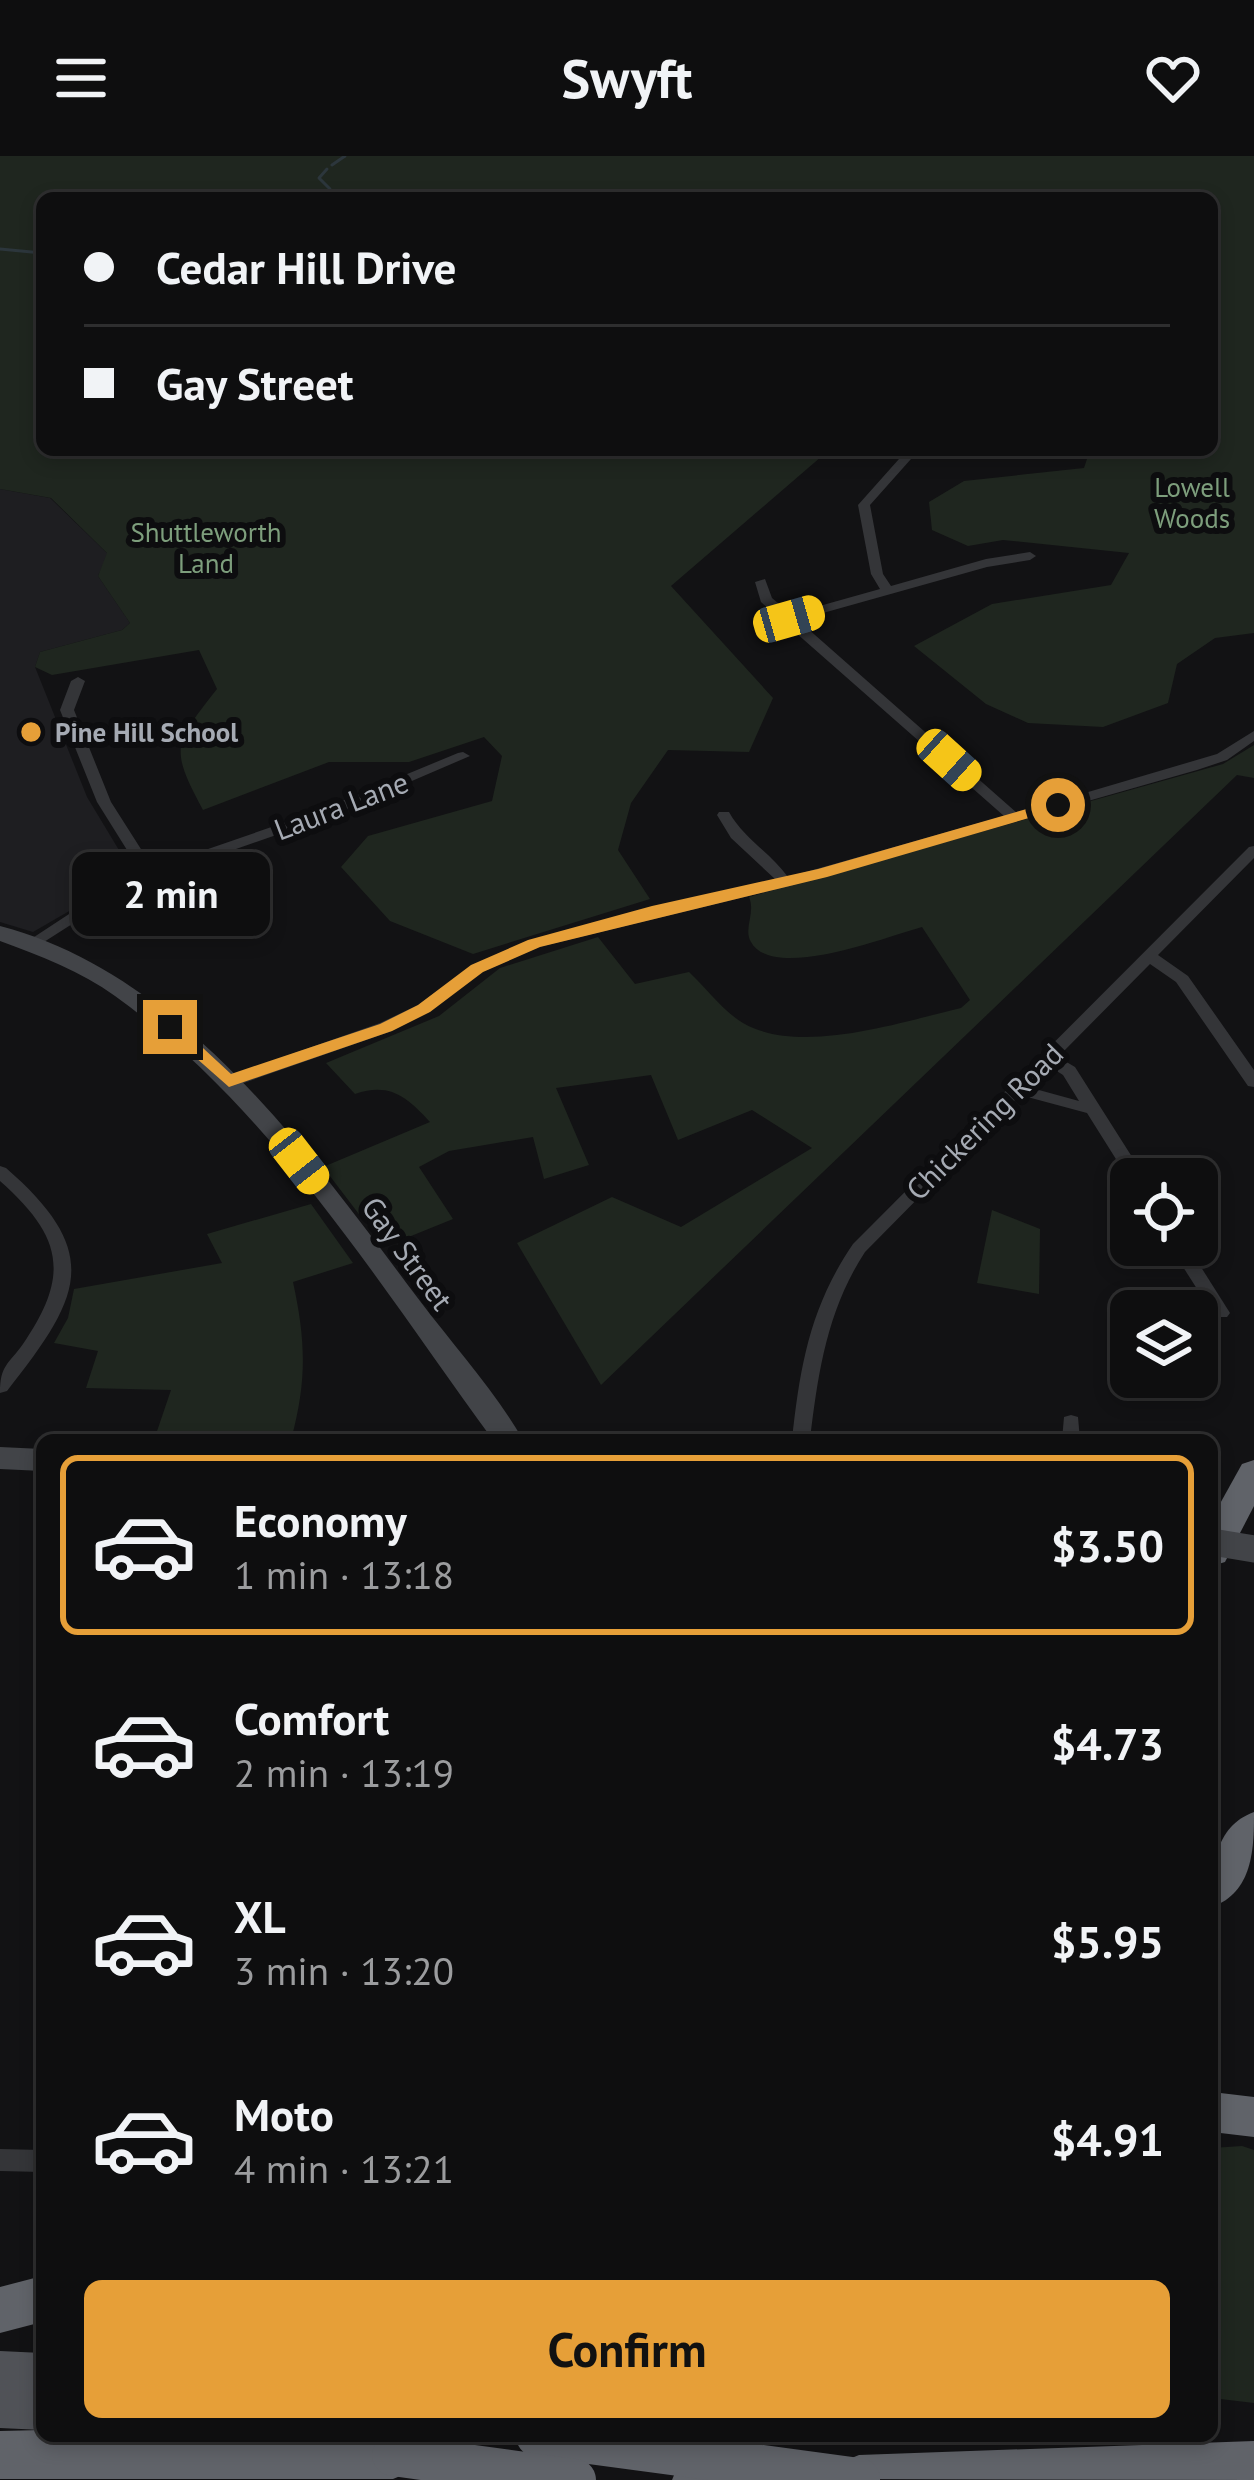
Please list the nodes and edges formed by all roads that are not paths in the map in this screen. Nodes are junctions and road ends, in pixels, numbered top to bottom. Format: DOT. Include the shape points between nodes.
graph roads {
  1 [pos="909,456"];
  2 [pos="1030,556"];
  3 [pos="761,582"];
  4 [pos="887,590"];
  5 [pos="789,619"];
  6 [pos="78,681"];
  7 [pos="1254,735"];
  8 [pos="463,756"];
  9 [pos="724,815"];
  10 [pos="1013,817"];
  11 [pos="1254,850"];
  12 [pos="149,874"];
  13 [pos="785,883"];
  14 [pos="0,933"];
  15 [pos="33,944"];
  16 [pos="1148,955"];
  17 [pos="1048,1058"];
  18 [pos="229,1082"];
  19 [pos="1254,1082"];
  20 [pos="1016,1089"];
  21 [pos="1091,1109"];
  22 [pos="1123,1158"];
  23 [pos="0,1172"];
  24 [pos="1191,1266"];
  25 [pos="1221,1313"];
  26 [pos="0,1387"];
  27 [pos="476,1401"];
  28 [pos="486,1434"];
  29 [pos="504,1434"];
  30 [pos="802,1434"];
  31 [pos="0,1458"];
  32 [pos="36,1460"];
  33 [pos="1254,1473"];
  34 [pos="1218,1541"];
  35 [pos="1218,1543"];
  36 [pos="1254,1549"];
  37 [pos="1254,1829"];
  38 [pos="1218,1880"];
  39 [pos="1218,2113"];
  40 [pos="1254,2117"];
  41 [pos="0,2160"];
  42 [pos="36,2161"];
  43 [pos="36,2301"];
  44 [pos="0,2310"];
  45 [pos="0,2372"];
  46 [pos="36,2374"];
  47 [pos="0,2406"];
  48 [pos="36,2408"];
  49 [pos="307,2442"];
  50 [pos="737,2442"];
  51 [pos="741,2442"];
  52 [pos="543,2454"];
  53 [pos="393,2455"];
  54 [pos="0,2456"];
  55 [pos="1254,2465"];
  56 [pos="696,2480"];
  57 [pos="721,2480"];
  58 [pos="862,2480"];
  1 -- 4 [label="street" via="864,505"];
  2 -- 4 [label="street"];
  3 -- 5 [label="street"];
  4 -- 5 [label="street"];
  5 -- 10 [label="street"];
  6 -- 12 [label="street" via="68,710 80,745"];
  7 -- 10 [label="street" via="1222,757"];
  8 -- 12 [label="street, Laura Lane"];
  9 -- 13 [label="street" via="736,839"];
  10 -- 13 [label="street"];
  11 -- 16 [label="street, Chickering Road"];
  12 -- 15 [label="street, Laura Lane"];
  13 -- 18 [label="street" via="512,952 386,1028"];
  14 -- 15 [label="street, Gay Street"];
  15 -- 18 [label="street, Gay Street" via="122,990"];
  16 -- 17 [label="street, Chickering Road"];
  16 -- 19 [label="street" via="1182,979"];
  17 -- 20 [label="street, Chickering Road"];
  17 -- 21 [label="street" via="1069,1071"];
  18 -- 27 [label="street, Gay Street" via="316,1182"];
  20 -- 21 [label="street"];
  20 -- 30 [label="street, Chickering Road" via="845,1267 816,1335"];
  21 -- 22 [label="street"];
  23 -- 26 [label="street" via="61,1236 65,1258 52,1316"];
  24 -- 25 [label="street"];
  27 -- 28 [label="street, Gay Street"];
  27 -- 29 [label="street, Gay Street"];
  31 -- 32 [label="street"];
  33 -- 34 [label="highway"];
  35 -- 36 [label="street, bridge"];
  37 -- 38 [label="highway"];
  39 -- 40 [label="highway"];
  41 -- 42 [label="street"];
  43 -- 44 [label="highway"];
  45 -- 46 [label="main road"];
  47 -- 48 [label="main road"];
  49 -- 53 [label="main road"];
  50 -- 56 [label="highway"];
  51 -- 57 [label="highway"];
  52 -- 53 [label="highway, bridge"];
  52 -- 58 [label="highway, bridge"];
  53 -- 54 [label="highway"];
  55 -- 58 [label="highway"];
}
